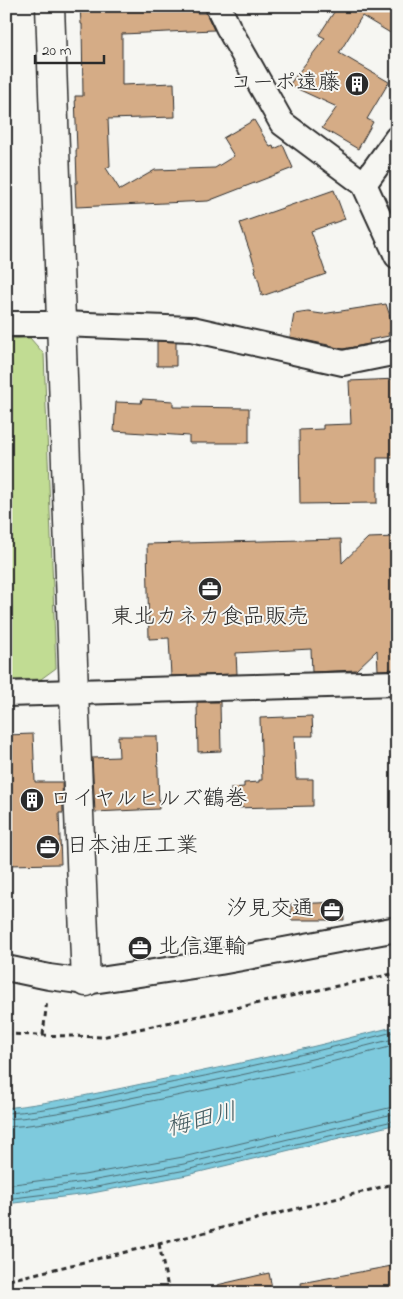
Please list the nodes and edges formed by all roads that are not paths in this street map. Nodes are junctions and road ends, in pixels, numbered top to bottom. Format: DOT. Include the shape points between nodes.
graph roads {
  1 [pos="50,6"];
  2 [pos="218,6"];
  3 [pos="397,138"];
  4 [pos="364,184"];
  5 [pos="397,256"];
  6 [pos="6,324"];
  7 [pos="61,324"];
  8 [pos="397,352"];
  9 [pos="397,683"];
  10 [pos="74,692"];
  11 [pos="6,694"];
  12 [pos="397,929"];
  13 [pos="6,968"];
  14 [pos="86,982"];
  1 -- 7 [label="street"];
  2 -- 4 [label="street" via="282,123"];
  3 -- 4 [label="street"];
  4 -- 5 [label="street"];
  6 -- 7 [label="street"];
  7 -- 8 [label="street" via="192,329 343,363"];
  7 -- 10 [label="street"];
  9 -- 10 [label="street"];
  10 -- 11 [label="street"];
  10 -- 14 [label="street"];
  12 -- 14 [label="street" via="220,962"];
  13 -- 14 [label="street"];
}
